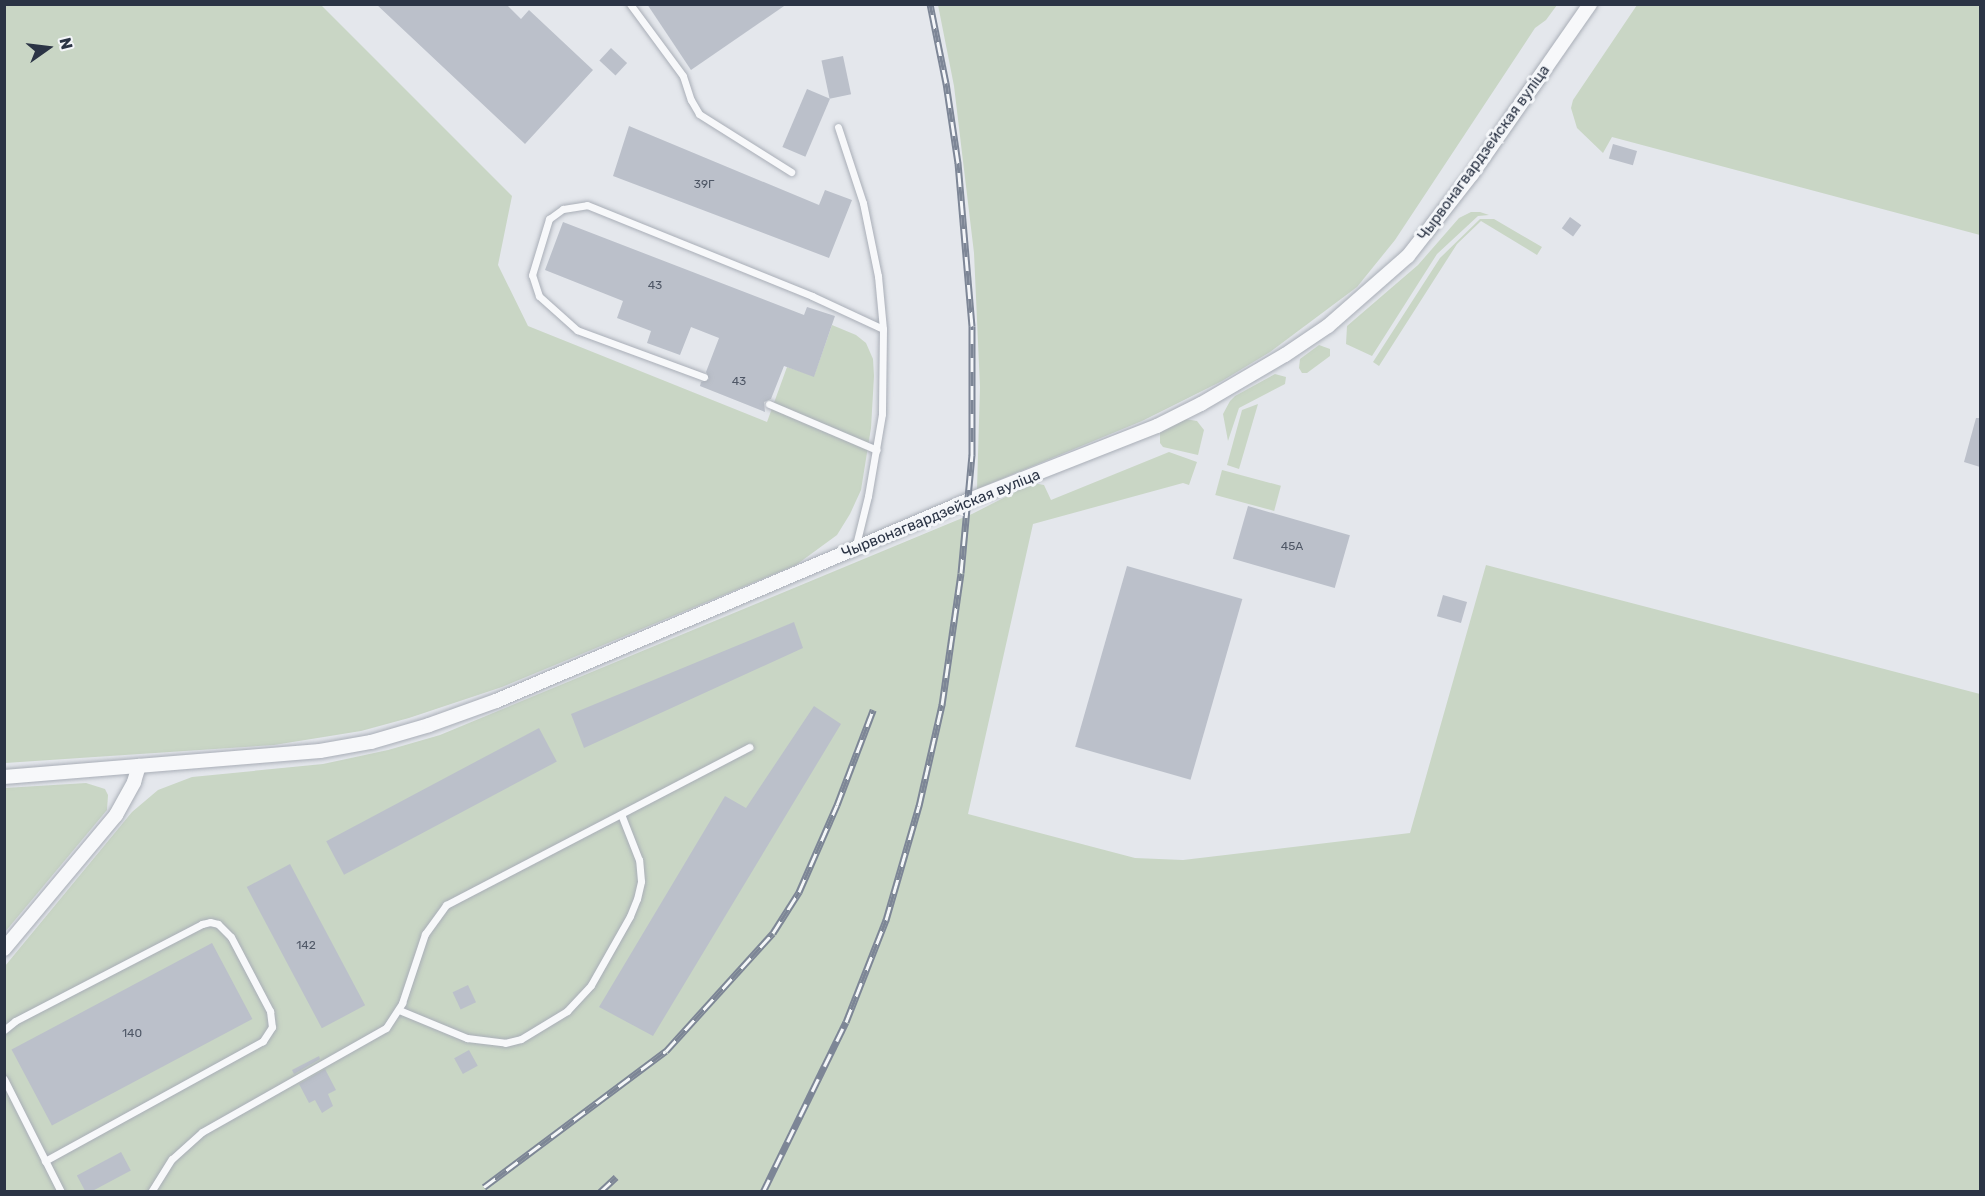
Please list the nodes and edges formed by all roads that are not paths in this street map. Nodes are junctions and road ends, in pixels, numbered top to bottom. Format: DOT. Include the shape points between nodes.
graph roads {
  1 [pos="630,4"];
  2 [pos="1590,4"];
  3 [pos="838,127"];
  4 [pos="790,172"];
  5 [pos="883,329"];
  6 [pos="704,377"];
  7 [pos="769,404"];
  8 [pos="877,450"];
  9 [pos="855,549"];
  10 [pos="749,747"];
  11 [pos="139,766"];
  12 [pos="4,777"];
  13 [pos="621,814"];
  14 [pos="4,949"];
  15 [pos="399,1010"];
  16 [pos="4,1030"];
  17 [pos="4,1079"];
  18 [pos="45,1161"];
  19 [pos="62,1191"];
  20 [pos="151,1191"];
  1 -- 4 [label="lane" via="683,76 699,114"];
  2 -- 9 [label="street, Чырвонагвардзейская вуліца" via="1441,216 1408,256 1328,326 1244,380 1157,426"];
  3 -- 5 [label="lane" via="867,224 878,276"];
  5 -- 6 [label="lane" via="812,296 587,205 563,209 549,219 532,275 539,296 577,330"];
  5 -- 8 [label="lane" via="882,414"];
  7 -- 8 [label="lane"];
  8 -- 9 [label="lane"];
  9 -- 11 [label="street, Чырвонагвардзейская вуліца" via="496,701 429,725 371,742 320,751"];
  10 -- 13 [label="lane"];
  11 -- 12 [label="street, Чырвонагвардзейская вуліца"];
  11 -- 14 [label="street" via="116,815"];
  13 -- 15 [label="lane" via="446,905 425,934"];
  13 -- 15 [label="lane" via="639,860 637,899 591,985 567,1011 520,1039 505,1042 467,1038"];
  15 -- 20 [label="lane" via="376,1035 201,1132 172,1159"];
  16 -- 18 [label="lane" via="210,922 218,924 231,937 270,1011 272,1028 263,1041"];
  17 -- 18 [label="lane"];
  18 -- 19 [label="lane"];
}
